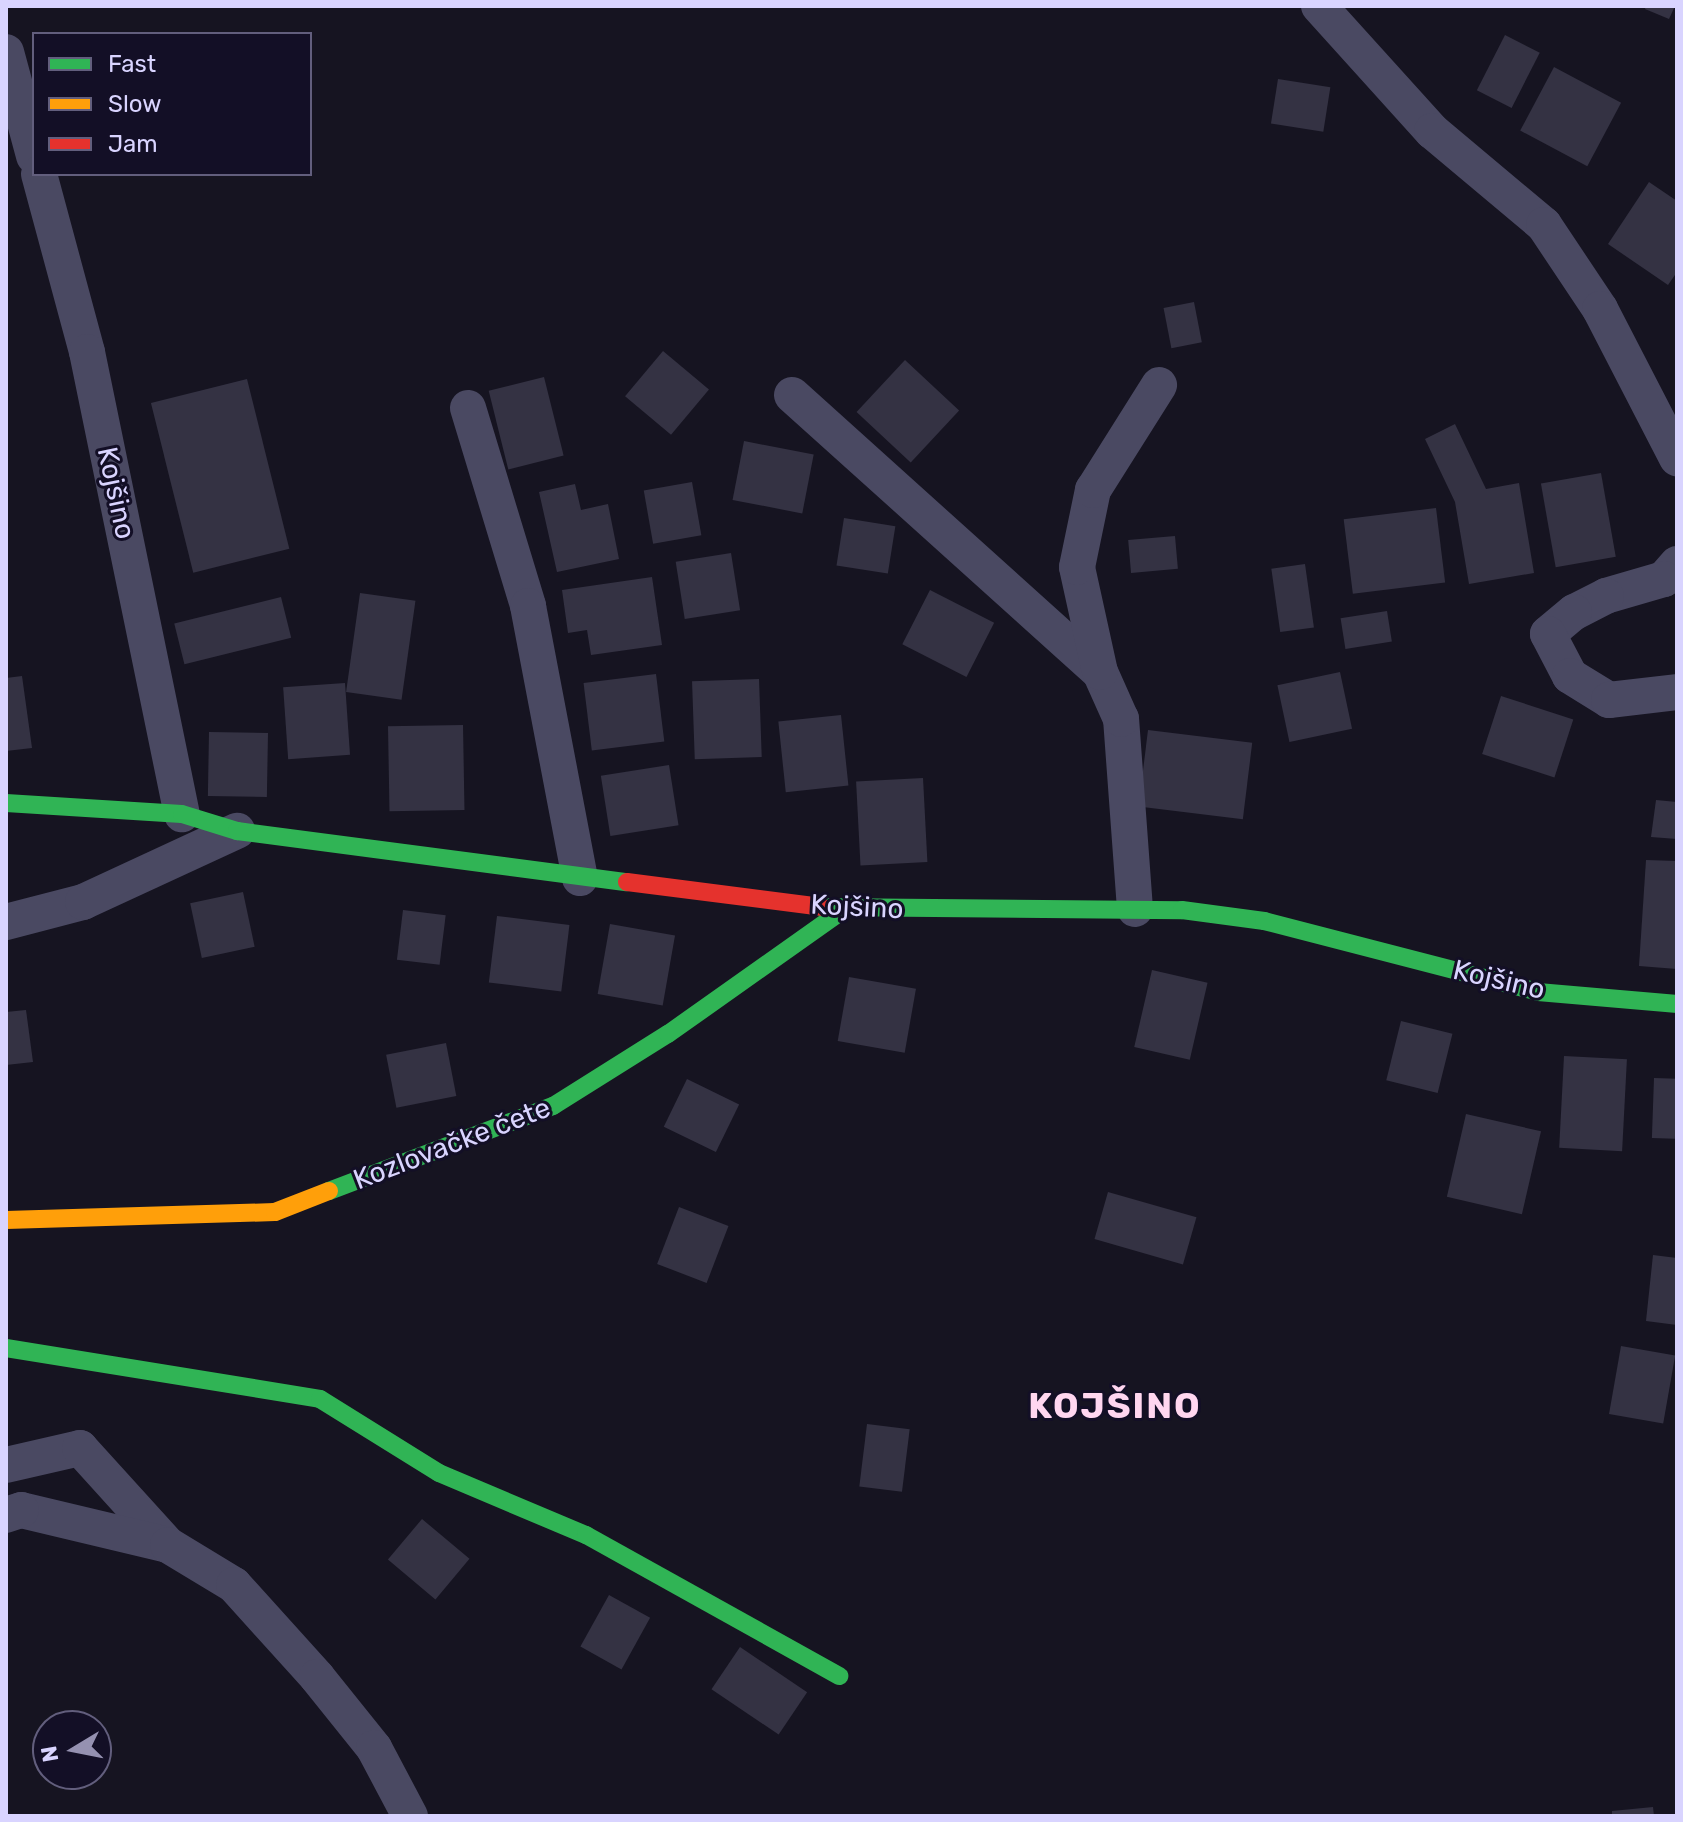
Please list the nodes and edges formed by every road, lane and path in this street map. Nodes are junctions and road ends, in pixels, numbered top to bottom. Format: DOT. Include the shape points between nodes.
graph roads {
  1 [pos="1319,6"];
  2 [pos="6,52"];
  3 [pos="32,149"];
  4 [pos="40,176"];
  5 [pos="1159,385"];
  6 [pos="792,395"];
  7 [pos="468,408"];
  8 [pos="1677,458"];
  9 [pos="1677,564"];
  10 [pos="1100,672"];
  11 [pos="1677,692"];
  12 [pos="6,803"];
  13 [pos="182,814"];
  14 [pos="237,831"];
  15 [pos="580,878"];
  16 [pos="1135,909"];
  17 [pos="843,910"];
  18 [pos="6,922"];
  19 [pos="1677,1004"];
  20 [pos="6,1220"];
  21 [pos="6,1348"];
  22 [pos="6,1465"];
  23 [pos="6,1515"];
  24 [pos="168,1545"];
  25 [pos="839,1676"];
  26 [pos="410,1816"];
  1 -- 8 [label="street" via="1432,131 1544,225 1600,309"];
  2 -- 3 [label="street"];
  4 -- 13 [label="street, Kojšino" via="87,352"];
  5 -- 10 [label="street" via="1093,490 1077,567"];
  6 -- 10 [label="street"];
  7 -- 15 [label="street" via="528,606"];
  9 -- 11 [label="street" via="1664,579 1606,596 1574,612 1548,634 1570,676 1609,700"];
  10 -- 16 [label="street" via="1121,719"];
  12 -- 13 [label="street, Kojšino"];
  13 -- 14 [label="street, Kojšino"];
  14 -- 15 [label="street, Kojšino"];
  14 -- 18 [label="street" via="83,902"];
  15 -- 17 [label="street, Kojšino"];
  16 -- 17 [label="street, Kojšino"];
  16 -- 19 [label="street, Kojšino" via="1264,921 1538,992"];
  17 -- 20 [label="street, Kozlovačke čete" via="668,1034 553,1106 275,1212"];
  21 -- 25 [label="street" via="320,1399 439,1473 586,1535"];
  22 -- 24 [label="street" via="80,1448"];
  23 -- 24 [label="street" via="21,1510"];
  24 -- 26 [label="street" via="234,1585 317,1677 374,1748"];
}
